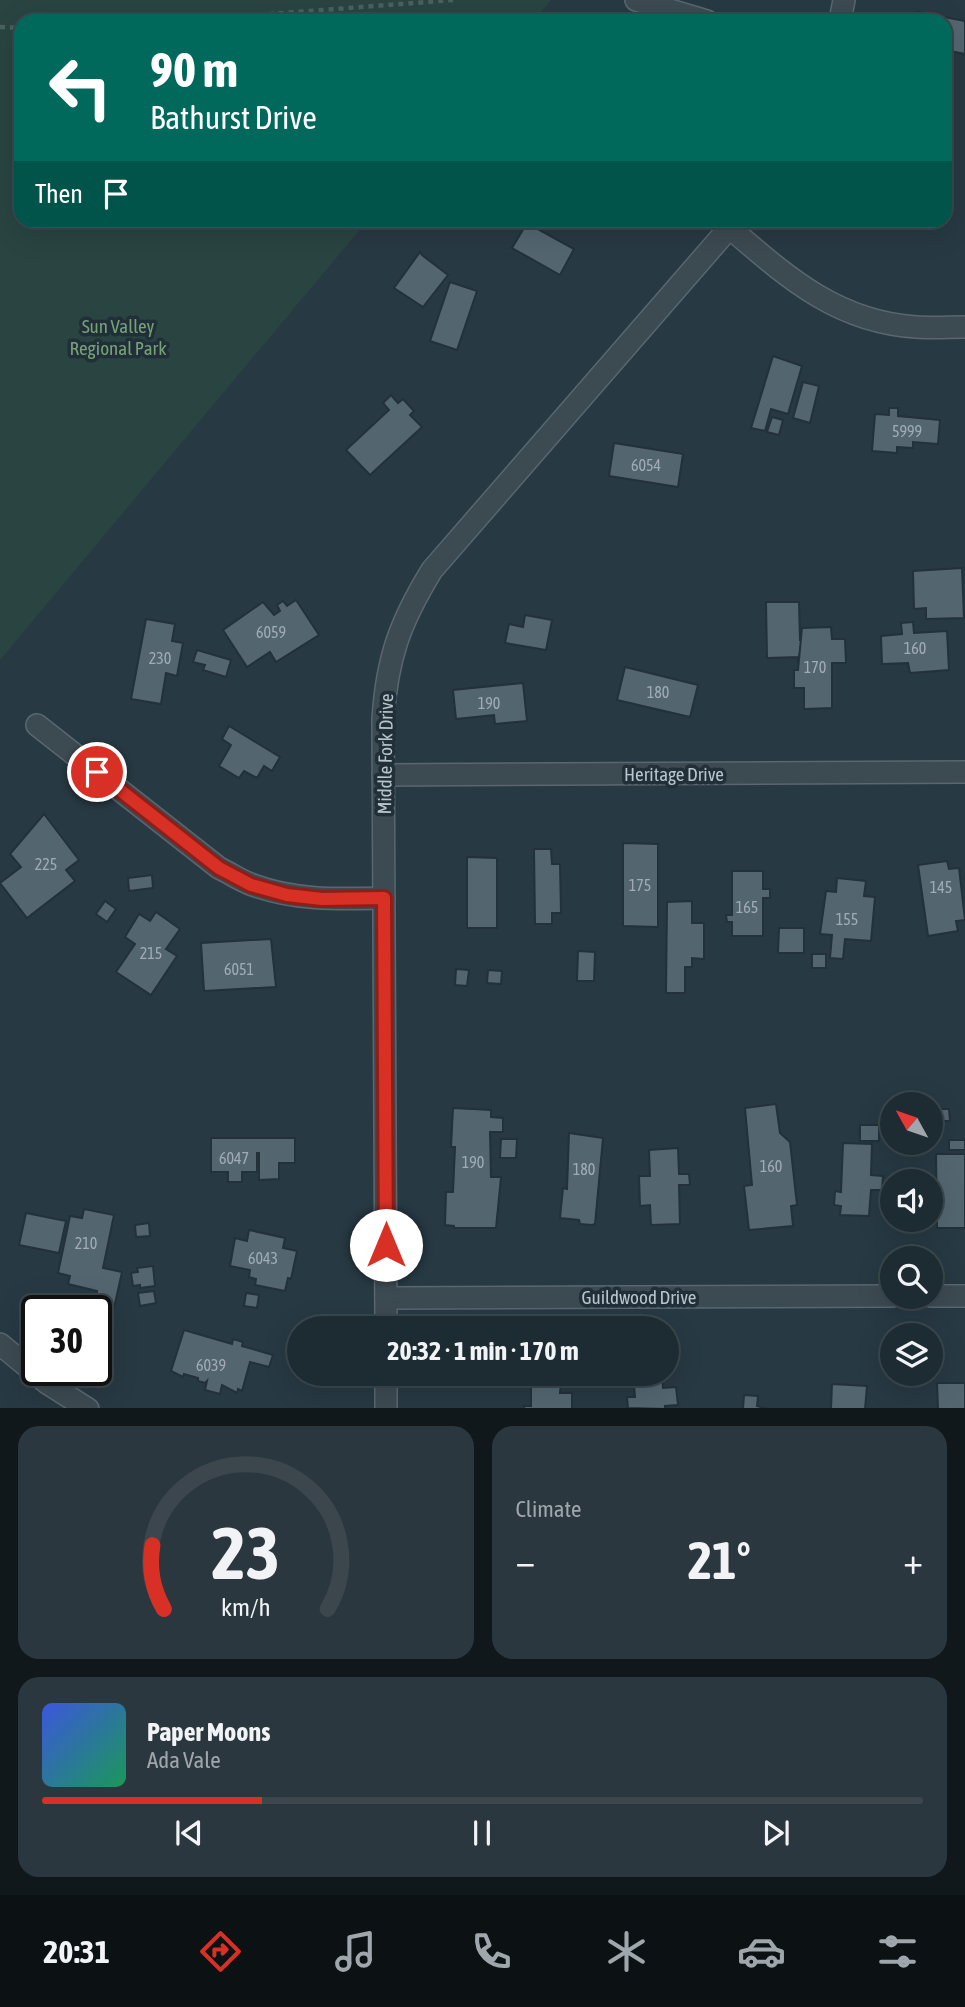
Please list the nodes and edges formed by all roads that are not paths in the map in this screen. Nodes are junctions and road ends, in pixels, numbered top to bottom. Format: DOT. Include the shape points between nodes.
graph roads {
  1 [pos="636,0"];
  2 [pos="683,14"];
  3 [pos="730,228"];
  4 [pos="737,228"];
  5 [pos="965,327"];
  6 [pos="37,725"];
  7 [pos="965,772"];
  8 [pos="383,775"];
  9 [pos="384,898"];
  10 [pos="880,1296"];
  11 [pos="943,1296"];
  12 [pos="965,1296"];
  13 [pos="386,1298"];
  14 [pos="386,1316"];
  15 [pos="0,1344"];
  16 [pos="386,1386"];
  17 [pos="86,1408"];
  18 [pos="386,1408"];
  1 -- 2 [label="street"];
  3 -- 8 [label="street, Middle Fork Drive" via="432,570 411,604 392,655 385,694"];
  4 -- 5 [label="street" via="805,290 839,308 915,327"];
  6 -- 9 [label="street" via="219,868 251,885 322,899"];
  7 -- 8 [label="street, Heritage Drive"];
  8 -- 9 [label="street, Middle Fork Drive"];
  9 -- 13 [label="street, Middle Fork Drive"];
  10 -- 13 [label="street, Guildwood Drive"];
  11 -- 12 [label="street"];
  13 -- 14 [label="street, Middle Fork Drive"];
  15 -- 17 [label="street"];
  16 -- 18 [label="street"];
}
